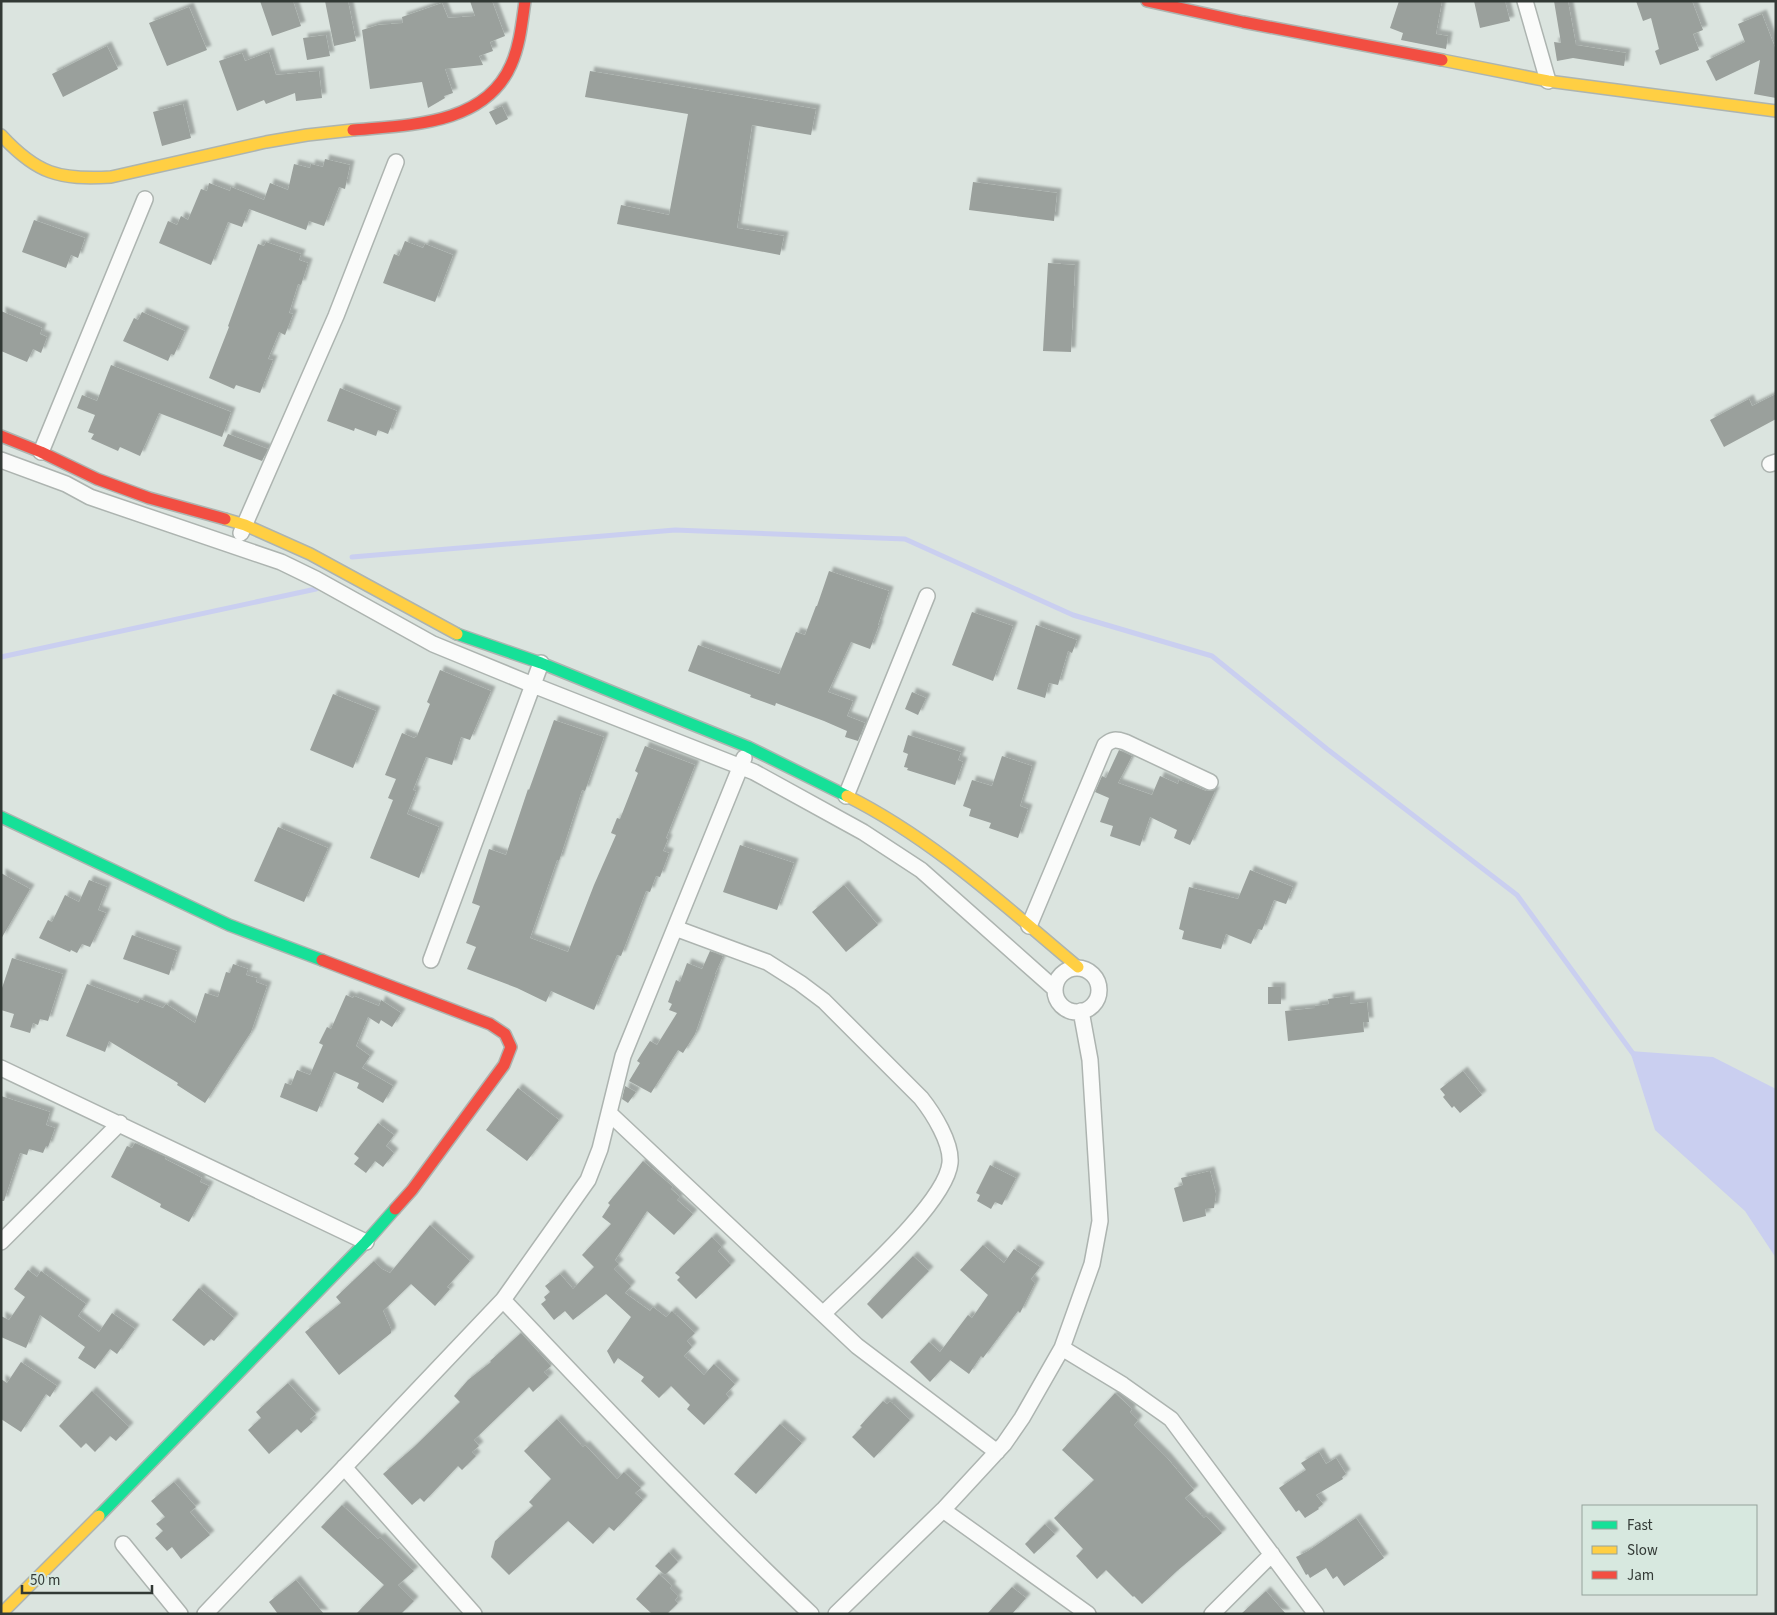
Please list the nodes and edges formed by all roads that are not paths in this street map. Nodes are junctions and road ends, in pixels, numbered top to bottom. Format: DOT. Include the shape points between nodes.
graph roads {
  1 [pos="525,1"];
  2 [pos="1147,1"];
  3 [pos="1525,1"];
  4 [pos="1548,81"];
  5 [pos="1776,111"];
  6 [pos="1,135"];
  7 [pos="396,162"];
  8 [pos="145,199"];
  9 [pos="1,436"];
  10 [pos="41,452"];
  11 [pos="1,460"];
  12 [pos="245,525"];
  13 [pos="236,546"];
  14 [pos="927,596"];
  15 [pos="541,663"];
  16 [pos="533,685"];
  17 [pos="748,747"];
  18 [pos="740,767"];
  19 [pos="1210,782"];
  20 [pos="846,796"];
  21 [pos="1,817"];
  22 [pos="1029,926"];
  23 [pos="675,928"];
  24 [pos="431,960"];
  25 [pos="1078,967"];
  26 [pos="1055,989"];
  27 [pos="1081,1012"];
  28 [pos="1,1068"];
  29 [pos="609,1113"];
  30 [pos="120,1123"];
  31 [pos="1,1242"];
  32 [pos="366,1242"];
  33 [pos="503,1300"];
  34 [pos="823,1314"];
  35 [pos="1062,1348"];
  36 [pos="997,1452"];
  37 [pos="344,1467"];
  38 [pos="943,1510"];
  39 [pos="123,1544"];
  40 [pos="1272,1554"];
  41 [pos="1,1614"];
  42 [pos="180,1614"];
  43 [pos="205,1614"];
  44 [pos="474,1614"];
  45 [pos="811,1614"];
  46 [pos="836,1614"];
  47 [pos="1088,1614"];
  48 [pos="1212,1614"];
  49 [pos="1316,1614"];
  1 -- 6 [label="street" via="517,50 499,86 468,109 444,118 287,138 111,177 84,179 44,172"];
  2 -- 4 [label="street"];
  3 -- 4 [label="street"];
  4 -- 5 [label="street"];
  7 -- 12 [label="street" via="336,316"];
  8 -- 10 [label="street"];
  9 -- 10 [label="street"];
  10 -- 12 [label="street" via="97,479 149,498"];
  11 -- 13 [label="street" via="66,484 90,497"];
  12 -- 13 [label="street"];
  12 -- 15 [label="street" via="317,558 454,633"];
  13 -- 16 [label="street" via="316,579 433,644"];
  14 -- 20 [label="street"];
  15 -- 16 [label="street"];
  15 -- 17 [label="street"];
  16 -- 18 [label="street"];
  16 -- 24 [label="street"];
  17 -- 18 [label="street"];
  17 -- 20 [label="street"];
  18 -- 23 [label="street"];
  18 -- 26 [label="street" via="863,832 921,870"];
  19 -- 22 [label="street" via="1125,742 1110,741 1105,745"];
  20 -- 22 [label="street" via="873,809 961,869"];
  21 -- 32 [label="street" via="229,925 490,1024 505,1034 511,1048 504,1065 412,1190"];
  22 -- 25 [label="street"];
  23 -- 29 [label="street" via="623,1056"];
  23 -- 34 [label="street" via="767,962 824,1001 921,1098 934,1116 950,1151 948,1174 922,1214"];
  25 -- 26 [label="street" via="1066,970 1057,979"];
  25 -- 27 [label="street" via="1090,971 1098,981 1099,993 1096,1002"];
  26 -- 27 [label="street" via="1059,1003 1069,1011"];
  27 -- 35 [label="street" via="1090,1060 1100,1221 1092,1264"];
  28 -- 30 [label="street"];
  29 -- 33 [label="street" via="588,1180"];
  29 -- 34 [label="street"];
  30 -- 31 [label="street"];
  30 -- 32 [label="street"];
  32 -- 41 [label="street"];
  33 -- 37 [label="street"];
  33 -- 45 [label="street" via="681,1487"];
  34 -- 36 [label="street" via="857,1346"];
  35 -- 36 [label="street" via="1022,1418"];
  35 -- 40 [label="street" via="1123,1385 1170,1419"];
  36 -- 38 [label="street"];
  37 -- 43 [label="street"];
  37 -- 44 [label="street"];
  38 -- 46 [label="street"];
  38 -- 47 [label="street"];
  39 -- 42 [label="street"];
  40 -- 48 [label="street"];
  40 -- 49 [label="street"];
}
